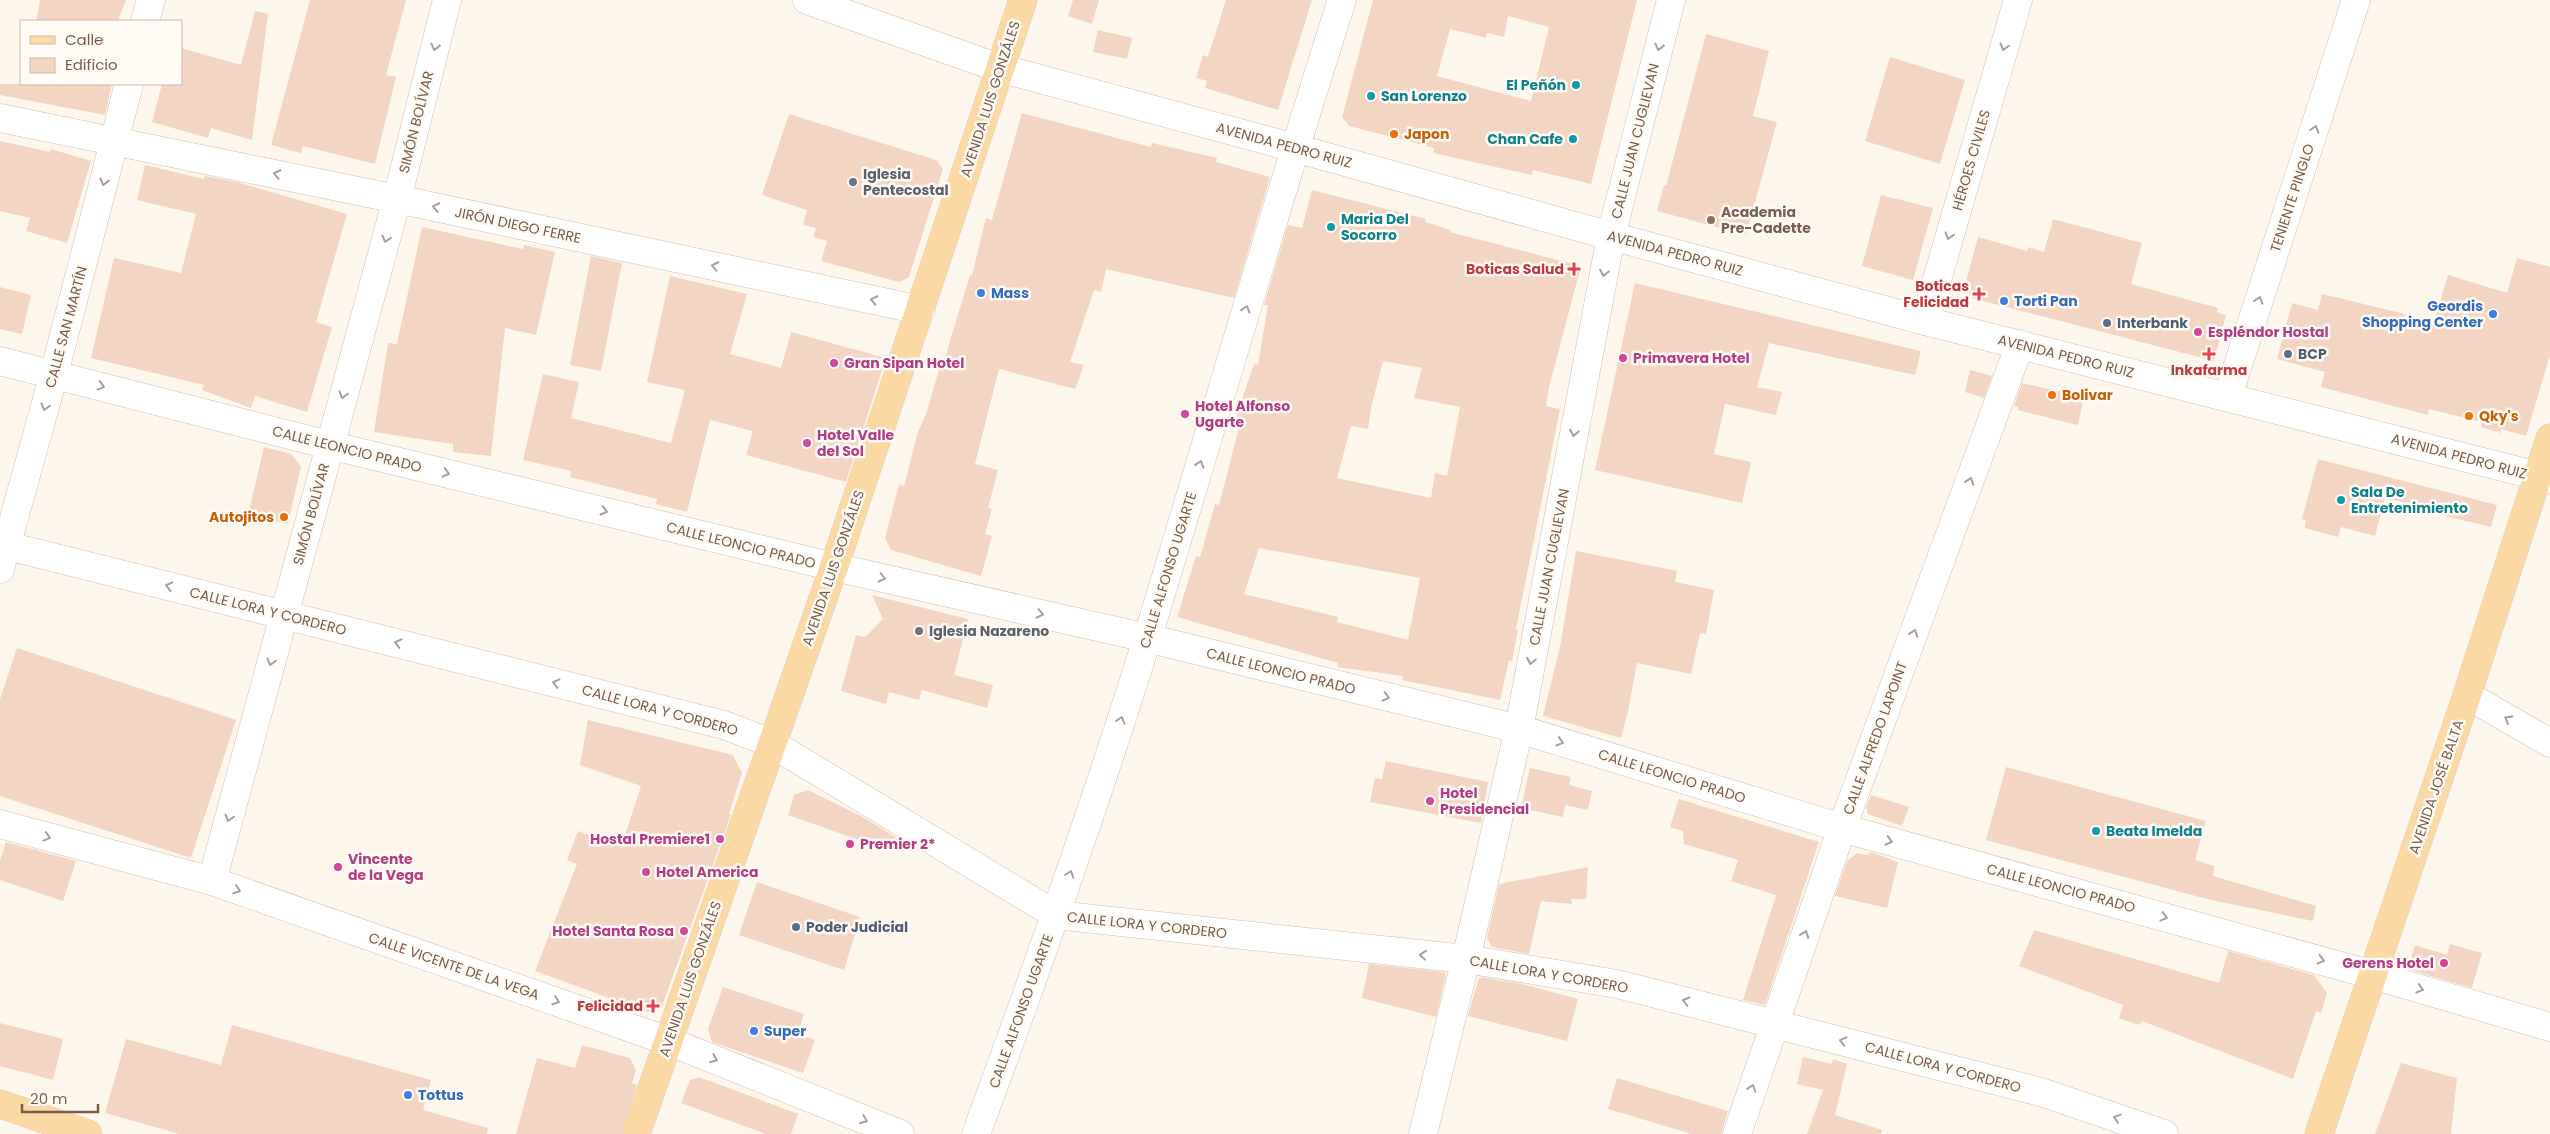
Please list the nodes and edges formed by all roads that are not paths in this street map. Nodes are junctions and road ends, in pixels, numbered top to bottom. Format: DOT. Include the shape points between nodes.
graph roads {
  1 [pos="151,0"];
  2 [pos="447,0"];
  3 [pos="807,0"];
  4 [pos="1023,0"];
  5 [pos="1342,0"];
  6 [pos="1670,0"];
  7 [pos="2018,0"];
  8 [pos="2356,0"];
  9 [pos="145,20"];
  10 [pos="999,68"];
  11 [pos="129,85"];
  12 [pos="0,118"];
  13 [pos="114,141"];
  14 [pos="1295,148"];
  15 [pos="397,199"];
  16 [pos="1611,236"];
  17 [pos="921,310"];
  18 [pos="1925,320"];
  19 [pos="2020,344"];
  20 [pos="0,361"];
  21 [pos="54,374"];
  22 [pos="2228,396"];
  23 [pos="2550,438"];
  24 [pos="330,445"];
  25 [pos="2543,478"];
  26 [pos="2,553"];
  27 [pos="834,567"];
  28 [pos="284,615"];
  29 [pos="1147,638"];
  30 [pos="2467,695"];
  31 [pos="1518,730"];
  32 [pos="771,743"];
  33 [pos="2550,743"];
  34 [pos="0,824"];
  35 [pos="1842,828"];
  36 [pos="212,882"];
  37 [pos="1056,915"];
  38 [pos="1466,959"];
  39 [pos="2373,975"];
  40 [pos="1773,1023"];
  41 [pos="2550,1027"];
  42 [pos="668,1041"];
  43 [pos="0,1104"];
  44 [pos="88,1134"];
  45 [pos="636,1134"];
  46 [pos="900,1134"];
  47 [pos="976,1134"];
  48 [pos="1423,1134"];
  49 [pos="1736,1134"];
  50 [pos="2164,1134"];
  51 [pos="2319,1134"];
  1 -- 9 [label="street"];
  2 -- 15 [label="street, SIMÓN BOLÍVAR, one-way"];
  3 -- 10 [label="street, AVENIDA PEDRO RUIZ"];
  4 -- 10 [label="main road, AVENIDA LUIS GONZÁLES"];
  5 -- 14 [label="street, CALLE ALFONSO UGARTE"];
  6 -- 16 [label="street, CALLE JUAN CUGLIEVAN, one-way"];
  7 -- 18 [label="street, HÉROES CIVILES, one-way"];
  22 -- 8 [label="street, TENIENTE PINGLO, one-way"];
  10 -- 14 [label="street, AVENIDA PEDRO RUIZ"];
  10 -- 17 [label="main road, AVENIDA LUIS GONZÁLES"];
  11 -- 13 [label="street, CALLE SAN MARTÍN"];
  12 -- 13 [label="street, JIRÓN DIEGO FERRE"];
  15 -- 13 [label="street, JIRÓN DIEGO FERRE, one-way"];
  13 -- 21 [label="street, CALLE SAN MARTÍN, one-way"];
  14 -- 16 [label="street, AVENIDA PEDRO RUIZ"];
  29 -- 14 [label="street, CALLE ALFONSO UGARTE, one-way"];
  17 -- 15 [label="street, JIRÓN DIEGO FERRE, one-way"];
  15 -- 24 [label="street, SIMÓN BOLÍVAR, one-way"];
  16 -- 18 [label="street, AVENIDA PEDRO RUIZ"];
  16 -- 31 [label="street, CALLE JUAN CUGLIEVAN, one-way"];
  17 -- 27 [label="main road, AVENIDA LUIS GONZÁLES"];
  18 -- 19 [label="street, AVENIDA PEDRO RUIZ"];
  19 -- 22 [label="street, AVENIDA PEDRO RUIZ"];
  35 -- 19 [label="street, CALLE ALFREDO LAPOINT, one-way"];
  20 -- 21 [label="street, CALLE LEONCIO PRADO"];
  21 -- 24 [label="street, CALLE LEONCIO PRADO, one-way"];
  21 -- 26 [label="street, CALLE SAN MARTÍN, one-way"];
  22 -- 25 [label="street, AVENIDA PEDRO RUIZ"];
  23 -- 25 [label="main road, AVENIDA JOSÉ BALTA"];
  24 -- 27 [label="street, CALLE LEONCIO PRADO, one-way"];
  24 -- 28 [label="street, SIMÓN BOLÍVAR"];
  25 -- 30 [label="main road, AVENIDA JOSÉ BALTA"];
  28 -- 26 [label="street, CALLE LORA Y CORDERO, one-way"];
  27 -- 29 [label="street, CALLE LEONCIO PRADO, one-way"];
  27 -- 32 [label="main road, AVENIDA LUIS GONZÁLES"];
  32 -- 28 [label="street, CALLE LORA Y CORDERO, one-way" via="724,725"];
  28 -- 36 [label="street, SIMÓN BOLÍVAR, one-way"];
  29 -- 31 [label="street, CALLE LEONCIO PRADO, one-way"];
  37 -- 29 [label="street, CALLE ALFONSO UGARTE, one-way"];
  33 -- 30 [label="street, one-way"];
  30 -- 39 [label="main road, AVENIDA JOSÉ BALTA"];
  31 -- 35 [label="street, CALLE LEONCIO PRADO, one-way"];
  31 -- 38 [label="street, CALLE JUAN CUGLIEVAN"];
  32 -- 37 [label="street, CALLE LORA Y CORDERO"];
  32 -- 42 [label="main road, AVENIDA LUIS GONZÁLES"];
  34 -- 36 [label="street, CALLE VICENTE DE LA VEGA, one-way"];
  35 -- 39 [label="street, CALLE LEONCIO PRADO, one-way"];
  40 -- 35 [label="street, CALLE ALFREDO LAPOINT, one-way"];
  36 -- 42 [label="street, CALLE VICENTE DE LA VEGA, one-way"];
  38 -- 37 [label="street, CALLE LORA Y CORDERO, one-way"];
  37 -- 47 [label="street, CALLE ALFONSO UGARTE"];
  40 -- 38 [label="street, CALLE LORA Y CORDERO, one-way" via="1617,984"];
  38 -- 48 [label="street, CALLE JUAN CUGLIEVAN"];
  39 -- 41 [label="street, CALLE LEONCIO PRADO, one-way"];
  39 -- 51 [label="main road, AVENIDA JOSÉ BALTA"];
  49 -- 40 [label="street, CALLE ALFREDO LAPOINT, one-way"];
  50 -- 40 [label="street, CALLE LORA Y CORDERO, one-way" via="2041,1092"];
  42 -- 45 [label="main road, AVENIDA LUIS GONZÁLES"];
  42 -- 46 [label="street, CALLE VICENTE DE LA VEGA, one-way"];
  43 -- 44 [label="main road"];
}
